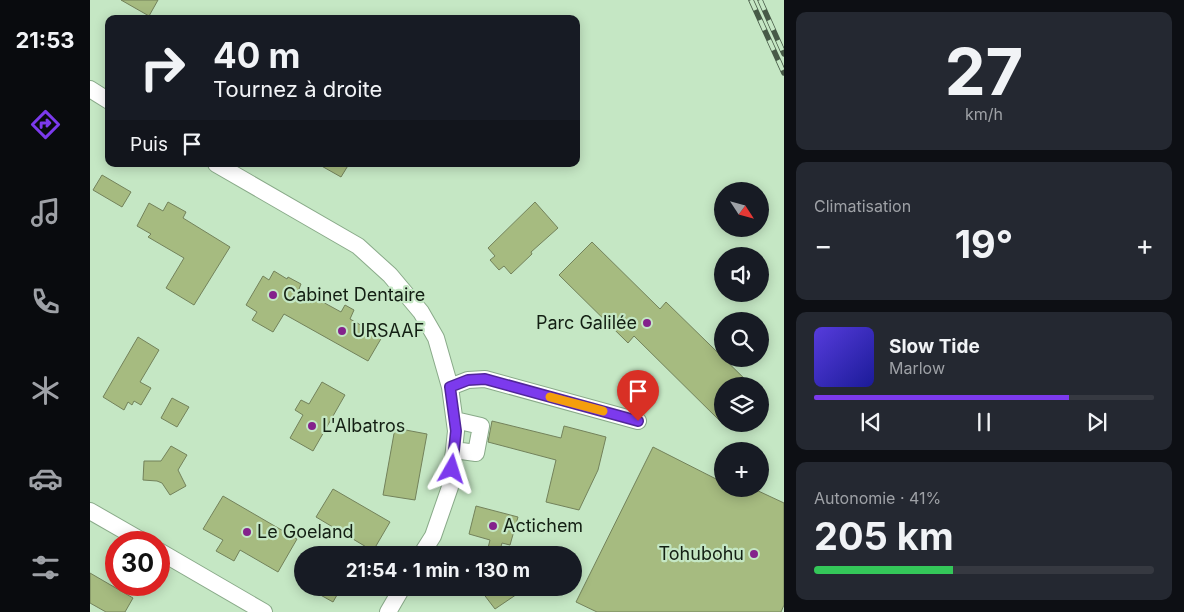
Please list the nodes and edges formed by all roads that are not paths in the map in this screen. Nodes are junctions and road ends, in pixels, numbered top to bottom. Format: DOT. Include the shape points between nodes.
graph roads {
  1 [pos="90,89"];
  2 [pos="105,98"];
  3 [pos="221,167"];
  4 [pos="450,387"];
  5 [pos="455,420"];
  6 [pos="638,421"];
  7 [pos="454,450"];
  8 [pos="90,511"];
  9 [pos="125,531"];
  10 [pos="426,546"];
  11 [pos="170,557"];
  12 [pos="397,596"];
  13 [pos="264,612"];
  14 [pos="388,612"];
  1 -- 2 [label="street"];
  3 -- 4 [label="street" via="358,246 390,274 421,312 436,338"];
  4 -- 5 [label="street"];
  4 -- 6 [label="street" via="468,380 485,379"];
  5 -- 7 [label="street"];
  5 -- 7 [label="street" via="481,426 476,453"];
  7 -- 10 [label="street" via="450,487"];
  8 -- 9 [label="street"];
  11 -- 13 [label="street"];
  12 -- 14 [label="street"];
}
